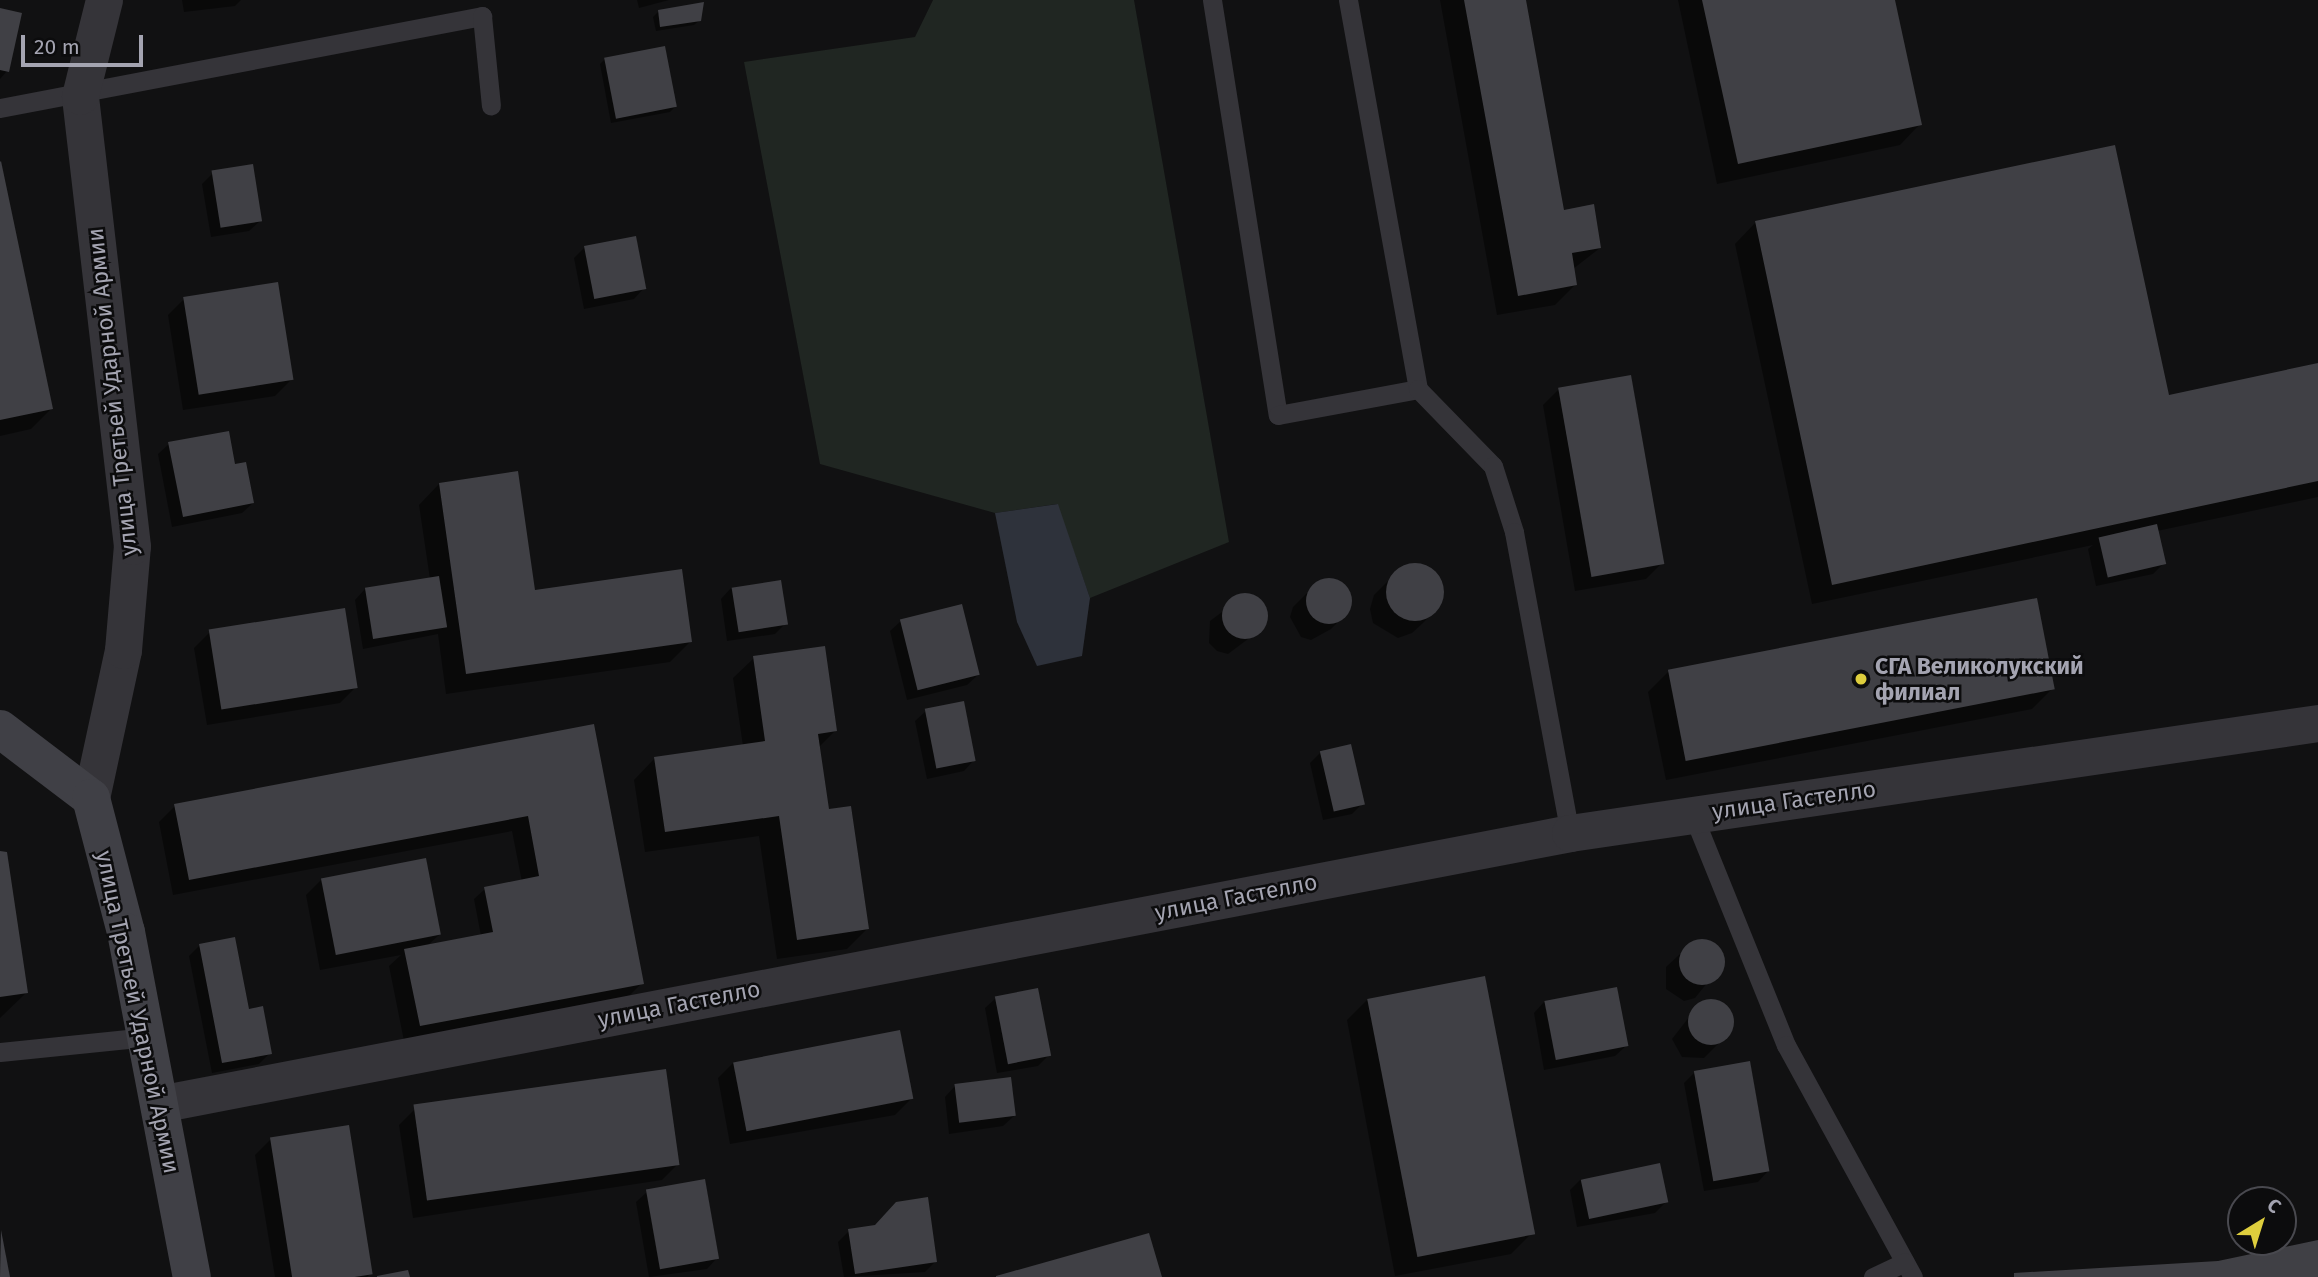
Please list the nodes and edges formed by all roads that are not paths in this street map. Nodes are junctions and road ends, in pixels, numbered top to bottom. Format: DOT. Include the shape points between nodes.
graph roads {
  1 [pos="104,0"];
  2 [pos="1212,0"];
  3 [pos="1348,0"];
  4 [pos="80,96"];
  5 [pos="491,106"];
  6 [pos="0,108"];
  7 [pos="1418,389"];
  8 [pos="2318,723"];
  9 [pos="0,729"];
  10 [pos="91,798"];
  11 [pos="1693,815"];
  12 [pos="1570,833"];
  13 [pos="147,1037"];
  14 [pos="0,1052"];
  15 [pos="159,1104"];
  16 [pos="1909,1269"];
  17 [pos="192,1277"];
  18 [pos="1873,1277"];
  1 -- 4 [label="street, улица Третьей Ударной Армии"];
  2 -- 7 [label="lane" via="1278,415"];
  3 -- 7 [label="lane"];
  4 -- 5 [label="lane" via="482,16"];
  4 -- 6 [label="lane"];
  4 -- 10 [label="street, улица Третьей Ударной Армии" via="132,546 124,650"];
  7 -- 12 [label="lane" via="1493,466 1514,532"];
  8 -- 11 [label="street, улица Гастелло"];
  9 -- 10 [label="main road"];
  10 -- 13 [label="main road, улица Третьей Ударной Армии" via="127,932"];
  11 -- 12 [label="street, улица Гастелло"];
  11 -- 16 [label="lane" via="1786,1045"];
  12 -- 15 [label="street, улица Гастелло"];
  13 -- 14 [label="lane"];
  13 -- 15 [label="main road, улица Третьей Ударной Армии"];
  15 -- 17 [label="main road, улица Третьей Ударной Армии"];
  16 -- 18 [label="lane"];
}
